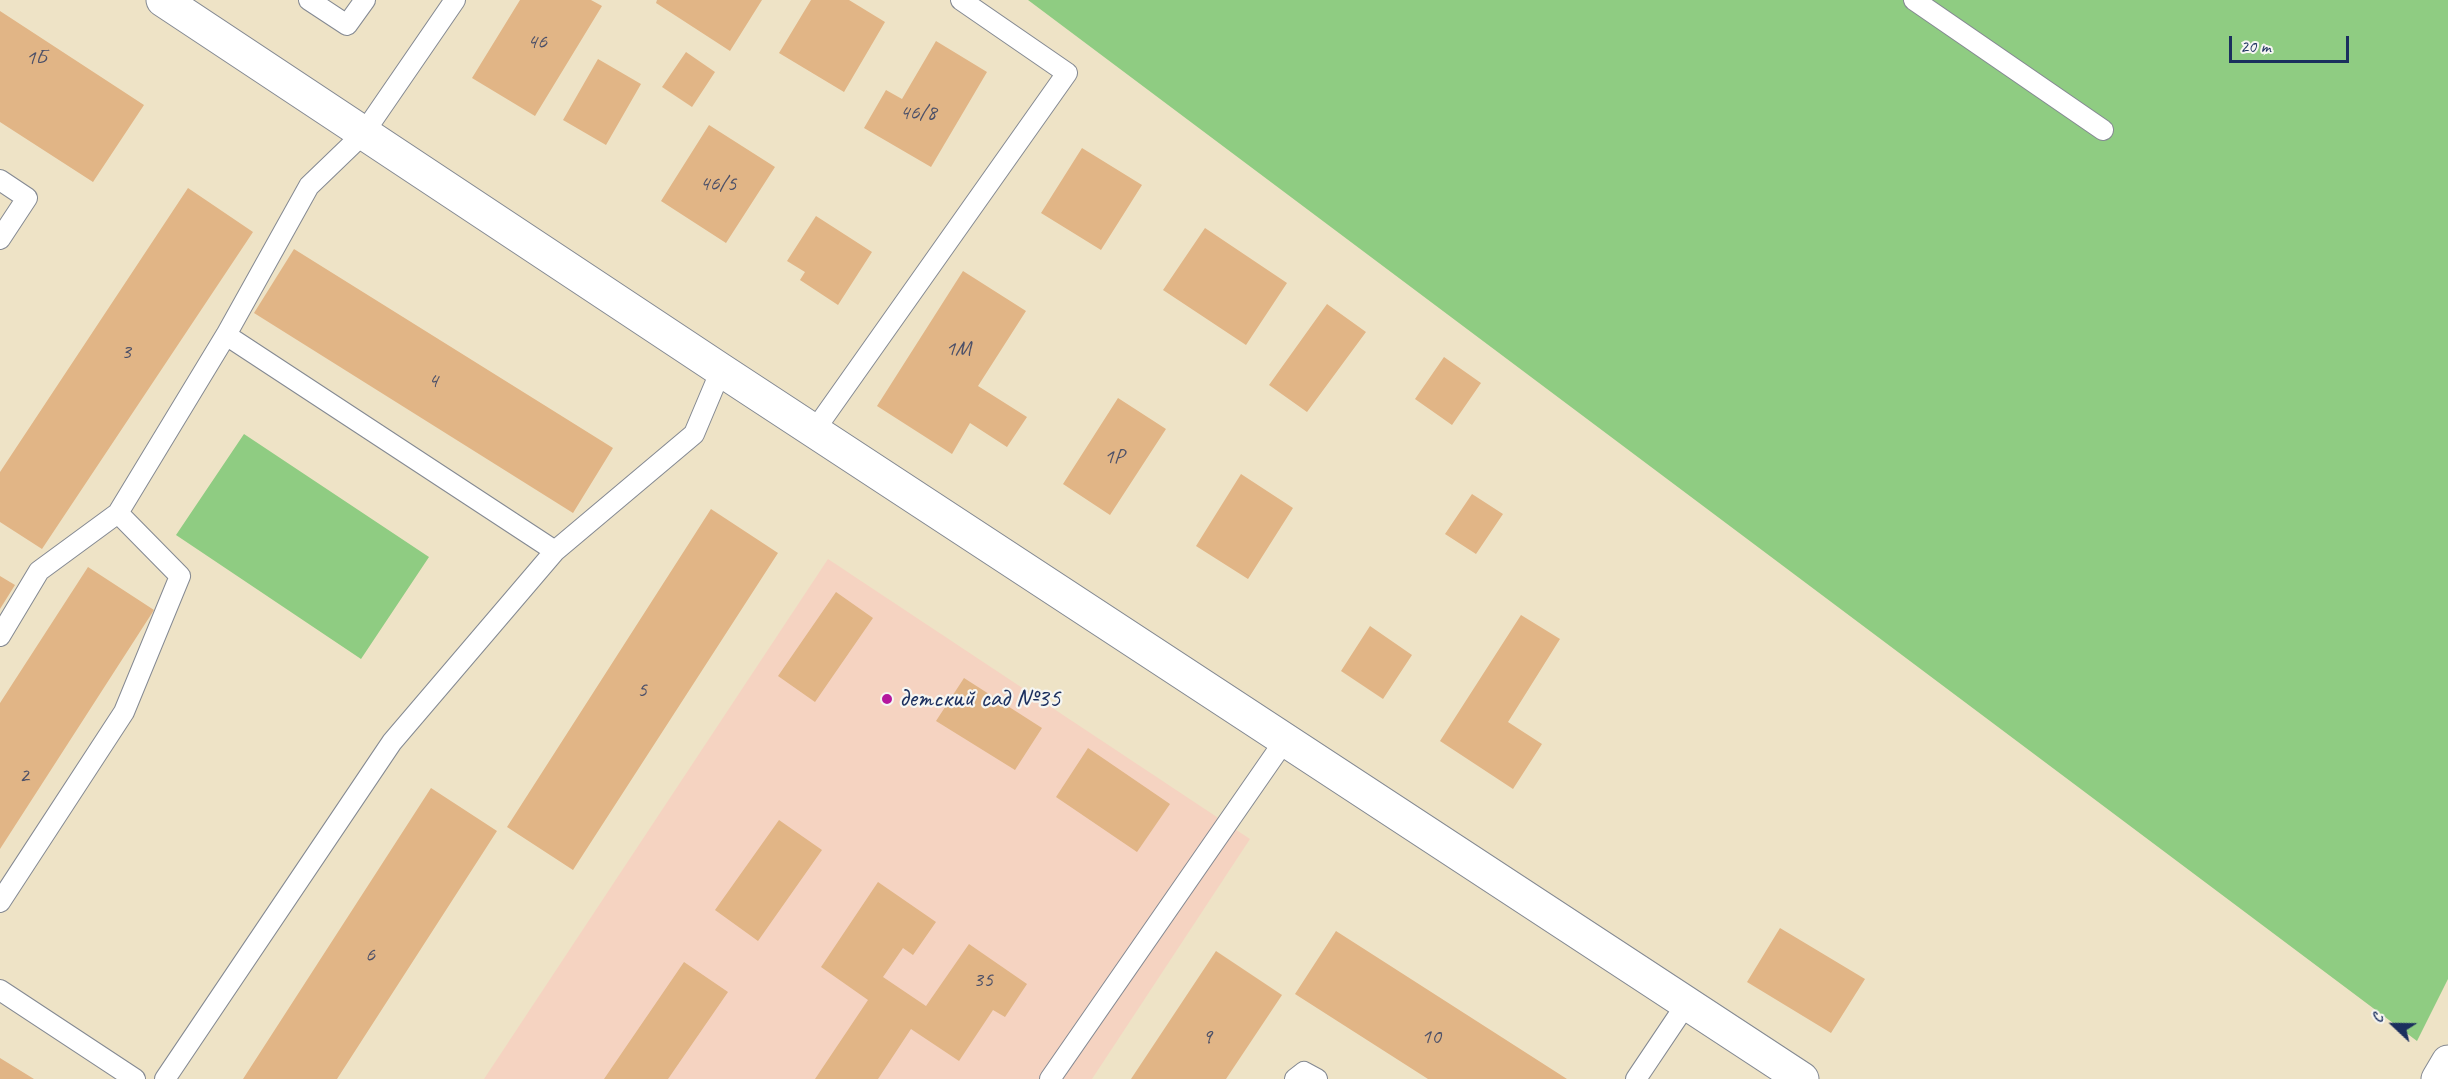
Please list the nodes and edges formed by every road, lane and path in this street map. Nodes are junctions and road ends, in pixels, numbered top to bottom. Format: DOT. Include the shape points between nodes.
graph roads {
  1 [pos="164,0"];
  2 [pos="309,0"];
  3 [pos="365,0"];
  4 [pos="455,0"];
  5 [pos="961,0"];
  6 [pos="1914,0"];
  7 [pos="2103,130"];
  8 [pos="363,134"];
  9 [pos="0,180"];
  10 [pos="0,239"];
  11 [pos="226,335"];
  12 [pos="721,370"];
  13 [pos="814,431"];
  14 [pos="118,513"];
  15 [pos="555,551"];
  16 [pos="0,636"];
  17 [pos="1285,740"];
  18 [pos="0,902"];
  19 [pos="0,990"];
  20 [pos="1687,1003"];
  21 [pos="2448,1062"];
  22 [pos="135,1079"];
  23 [pos="165,1079"];
  24 [pos="1050,1079"];
  25 [pos="1295,1079"];
  26 [pos="1317,1079"];
  27 [pos="1636,1079"];
  28 [pos="1802,1079"];
  29 [pos="2438,1079"];
  1 -- 8 [label="street"];
  2 -- 3 [label="lane" via="347,25"];
  4 -- 8 [label="lane"];
  5 -- 13 [label="lane" via="1067,73"];
  6 -- 7 [label="lane"];
  8 -- 11 [label="lane" via="309,186"];
  8 -- 12 [label="street"];
  9 -- 10 [label="lane" via="27,198"];
  11 -- 14 [label="lane"];
  11 -- 15 [label="lane"];
  12 -- 13 [label="street"];
  12 -- 15 [label="lane" via="694,434"];
  13 -- 17 [label="street"];
  14 -- 16 [label="lane" via="39,571"];
  14 -- 18 [label="lane" via="180,576 124,712"];
  15 -- 23 [label="lane" via="392,742"];
  17 -- 20 [label="street"];
  17 -- 24 [label="lane"];
  19 -- 22 [label="lane"];
  20 -- 27 [label="lane"];
  20 -- 28 [label="street"];
  21 -- 29 [label="street"];
  25 -- 26 [label="lane" via="1304,1071"];
}
